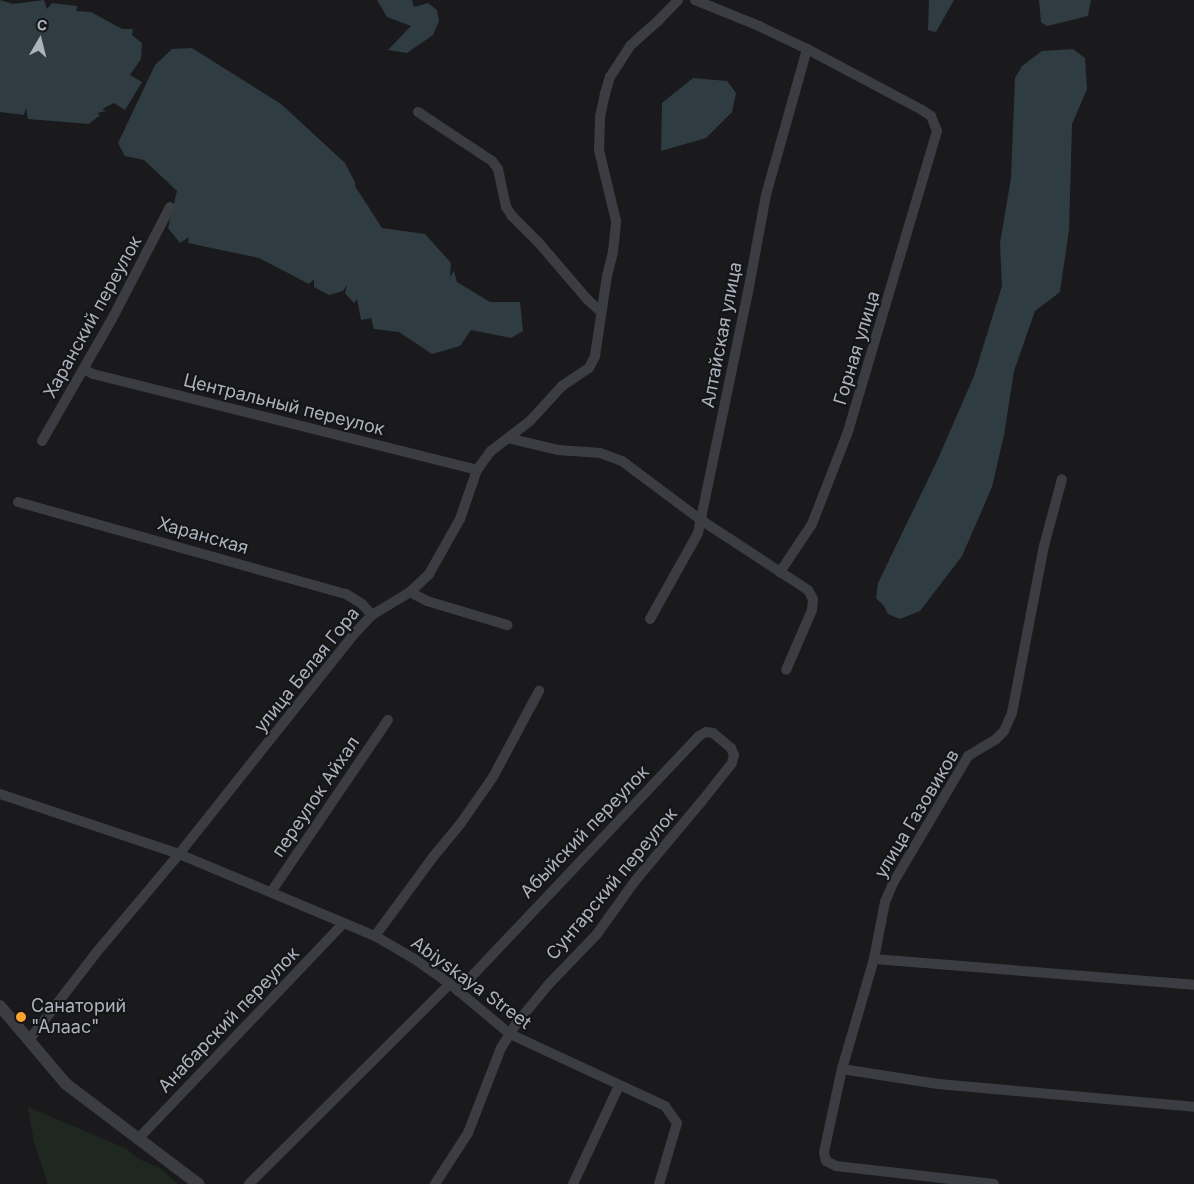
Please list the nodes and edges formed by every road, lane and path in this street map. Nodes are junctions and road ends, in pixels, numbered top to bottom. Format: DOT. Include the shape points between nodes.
graph roads {
  1 [pos="678,0"];
  2 [pos="695,0"];
  3 [pos="807,49"];
  4 [pos="418,112"];
  5 [pos="170,207"];
  6 [pos="601,312"];
  7 [pos="84,369"];
  8 [pos="508,438"];
  9 [pos="42,441"];
  10 [pos="477,470"];
  11 [pos="1062,478"];
  12 [pos="18,502"];
  13 [pos="701,520"];
  14 [pos="780,572"];
  15 [pos="410,592"];
  16 [pos="372,615"];
  17 [pos="650,619"];
  18 [pos="507,625"];
  19 [pos="786,670"];
  20 [pos="539,691"];
  21 [pos="388,720"];
  22 [pos="732,762"];
  23 [pos="0,794"];
  24 [pos="179,854"];
  25 [pos="271,892"];
  26 [pos="343,924"];
  27 [pos="375,936"];
  28 [pos="874,958"];
  29 [pos="1194,985"];
  30 [pos="454,987"];
  31 [pos="3,1012"];
  32 [pos="510,1034"];
  33 [pos="29,1040"];
  34 [pos="842,1069"];
  35 [pos="619,1086"];
  36 [pos="1194,1107"];
  37 [pos="138,1139"];
  38 [pos="198,1184"];
  39 [pos="249,1184"];
  40 [pos="435,1184"];
  41 [pos="573,1184"];
  42 [pos="659,1184"];
  43 [pos="994,1184"];
  1 -- 6 [label="street, улица Белая Гора" via="630,45 610,77 605,94 600,117 599,150 616,221"];
  2 -- 3 [label="street"];
  3 -- 13 [label="street, Алтайская улица" via="766,195"];
  3 -- 14 [label="street, Горная улица" via="922,110 935,122 937,131 849,429 812,524"];
  4 -- 6 [label="street" via="492,162 502,178 506,207 512,216"];
  5 -- 7 [label="street, Харанский переулок"];
  6 -- 8 [label="street, улица Белая Гора" via="595,356 589,368 562,386 530,421"];
  7 -- 9 [label="street, Харанский переулок"];
  7 -- 10 [label="street, Центральный переулок" via="92,374"];
  8 -- 10 [label="street, улица Белая Гора" via="491,451"];
  8 -- 13 [label="street" via="558,450 600,453 622,461"];
  10 -- 15 [label="street, улица Белая Гора" via="448,544 429,574"];
  11 -- 28 [label="street, улица Газовиков" via="1044,546 1012,713 1004,731 996,739 968,756 893,883 885,902"];
  12 -- 16 [label="street, Харанская" via="346,594"];
  13 -- 14 [label="street"];
  13 -- 17 [label="street, Алтайская улица" via="698,533"];
  14 -- 19 [label="street" via="808,590 813,599 812,610"];
  15 -- 16 [label="street, улица Белая Гора"];
  15 -- 18 [label="street" via="427,601"];
  16 -- 24 [label="street, улица Белая Гора"];
  20 -- 27 [label="street" via="493,777"];
  21 -- 25 [label="street, переулок Айхал"];
  22 -- 30 [label="street, Абыйский переулок" via="731,748 722,739 706,732 699,736"];
  22 -- 32 [label="street, Сунтарский переулок" via="634,881 597,934 548,985"];
  23 -- 24 [label="street, Abiyskaya Street"];
  24 -- 25 [label="street, Abiyskaya Street"];
  24 -- 33 [label="street, улица Белая Гора"];
  25 -- 26 [label="street, Abiyskaya Street"];
  26 -- 27 [label="street, Abiyskaya Street"];
  26 -- 37 [label="street, Анабарский переулок"];
  27 -- 30 [label="street, Abiyskaya Street"];
  28 -- 29 [label="street"];
  28 -- 34 [label="street, улица Газовиков"];
  30 -- 32 [label="street, Abiyskaya Street"];
  30 -- 39 [label="street, Абыйский переулок"];
  31 -- 33 [label="street"];
  32 -- 35 [label="street, Abiyskaya Street"];
  32 -- 40 [label="street, Сунтарский переулок" via="501,1048 468,1133"];
  33 -- 37 [label="street" via="66,1084"];
  34 -- 36 [label="street" via="938,1084"];
  34 -- 43 [label="street, улица Газовиков" via="826,1135 826,1161 836,1166"];
  35 -- 41 [label="street"];
  35 -- 42 [label="street, Abiyskaya Street" via="665,1106 677,1123"];
  37 -- 38 [label="street"];
}
